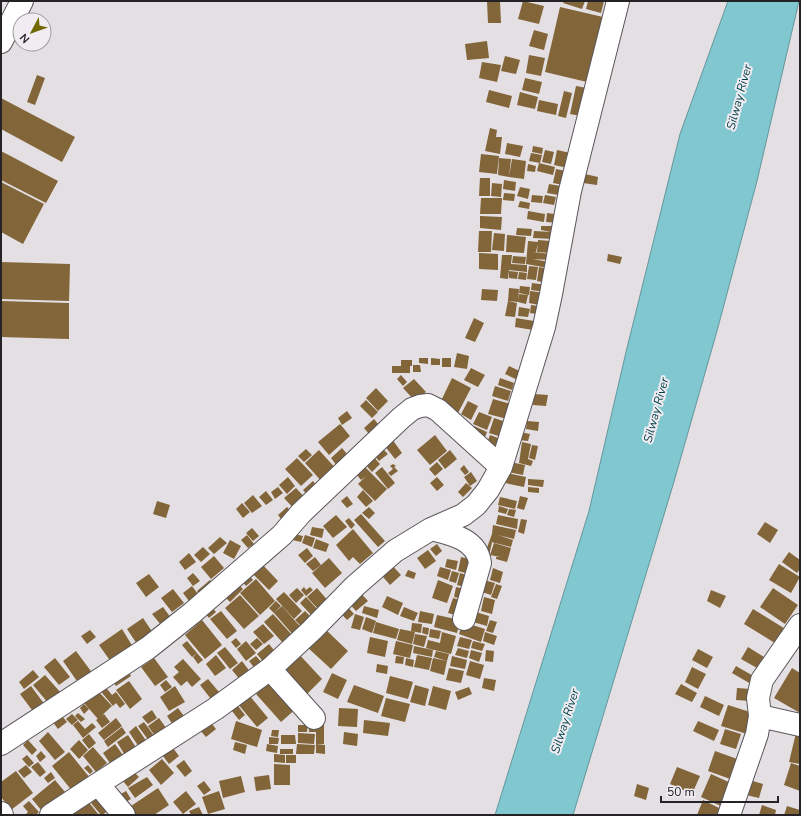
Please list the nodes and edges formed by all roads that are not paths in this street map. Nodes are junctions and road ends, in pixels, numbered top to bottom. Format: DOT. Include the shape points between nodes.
graph roads {
  1 [pos="22,1"];
  2 [pos="618,1"];
  3 [pos="1,42"];
  4 [pos="501,467"];
  5 [pos="431,529"];
  6 [pos="464,619"];
  7 [pos="800,625"];
  8 [pos="270,670"];
  9 [pos="760,716"];
  10 [pos="314,718"];
  11 [pos="800,725"];
  12 [pos="1,744"];
  13 [pos="98,784"];
  14 [pos="51,815"];
  15 [pos="124,815"];
  16 [pos="728,815"];
  1 -- 3 [label="street"];
  2 -- 4 [label="street" via="570,191 544,327"];
  4 -- 5 [label="street" via="476,505 462,515"];
  4 -- 12 [label="street" via="438,410 428,405 412,409 353,462 282,535 192,613 148,648"];
  5 -- 6 [label="street" via="453,534 474,548 479,555 480,562"];
  5 -- 8 [label="street" via="395,551 355,586"];
  7 -- 9 [label="street" via="762,680 758,698"];
  8 -- 10 [label="street"];
  8 -- 13 [label="street" via="203,717"];
  9 -- 11 [label="street"];
  9 -- 16 [label="street" via="757,734"];
  13 -- 14 [label="street"];
  13 -- 15 [label="street"];
}
